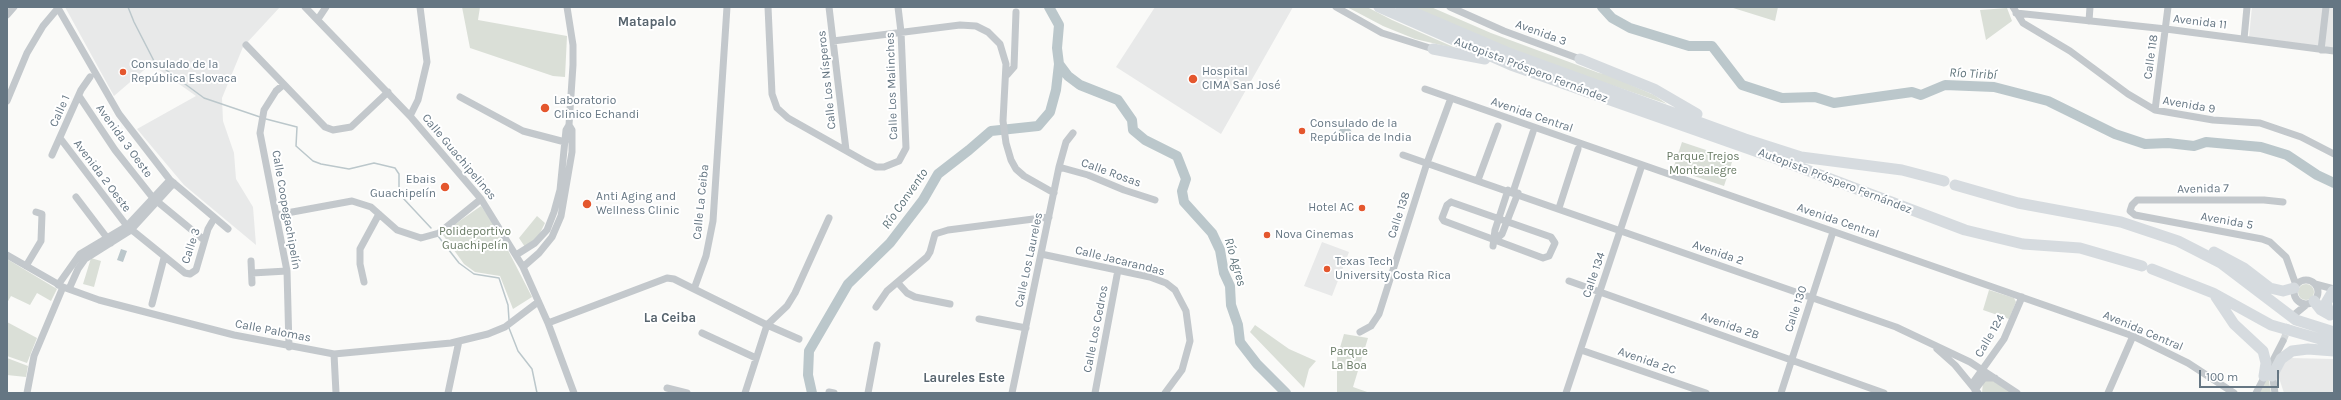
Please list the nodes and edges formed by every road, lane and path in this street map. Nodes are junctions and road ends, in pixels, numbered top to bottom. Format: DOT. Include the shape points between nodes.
graph roads {
  1 [pos="14,7"];
  2 [pos="305,7"];
  3 [pos="326,7"];
  4 [pos="420,7"];
  5 [pos="566,7"];
  6 [pos="727,7"];
  7 [pos="768,7"];
  8 [pos="829,7"];
  9 [pos="898,7"];
  10 [pos="1336,7"];
  11 [pos="1379,7"];
  12 [pos="1401,7"];
  13 [pos="1450,7"];
  14 [pos="2090,7"];
  15 [pos="2168,7"];
  16 [pos="2246,7"];
  17 [pos="2326,7"];
  18 [pos="59,8"];
  19 [pos="2015,10"];
  20 [pos="1016,12"];
  21 [pos="7,15"];
  22 [pos="318,19"];
  23 [pos="2089,21"];
  24 [pos="2166,29"];
  25 [pos="901,32"];
  26 [pos="2244,39"];
  27 [pos="833,41"];
  28 [pos="246,45"];
  29 [pos="1433,49"];
  30 [pos="2321,50"];
  31 [pos="2334,51"];
  32 [pos="1580,59"];
  33 [pos="1511,65"];
  34 [pos="1007,75"];
  35 [pos="90,77"];
  36 [pos="283,85"];
  37 [pos="1426,89"];
  38 [pos="388,92"];
  39 [pos="79,96"];
  40 [pos="460,97"];
  41 [pos="1451,98"];
  42 [pos="7,101"];
  43 [pos="2155,110"];
  44 [pos="410,116"];
  45 [pos="569,125"];
  46 [pos="1498,126"];
  47 [pos="1534,132"];
  48 [pos="1073,134"];
  49 [pos="60,138"];
  50 [pos="1745,139"];
  51 [pos="565,142"];
  52 [pos="1578,149"];
  53 [pos="846,150"];
  54 [pos="2334,154"];
  55 [pos="52,155"];
  56 [pos="1403,155"];
  57 [pos="1427,163"];
  58 [pos="1642,165"];
  59 [pos="1059,167"];
  60 [pos="1478,180"];
  61 [pos="172,181"];
  62 [pos="1944,181"];
  63 [pos="1955,185"];
  64 [pos="1513,192"];
  65 [pos="1054,193"];
  66 [pos="76,197"];
  67 [pos="481,199"];
  68 [pos="155,200"];
  69 [pos="1155,200"];
  70 [pos="2283,202"];
  71 [pos="1559,208"];
  72 [pos="2130,211"];
  73 [pos="36,212"];
  74 [pos="379,214"];
  75 [pos="276,215"];
  76 [pos="1049,217"];
  77 [pos="829,218"];
  78 [pos="1499,219"];
  79 [pos="212,222"];
  80 [pos="1507,222"];
  81 [pos="129,228"];
  82 [pos="228,229"];
  83 [pos="1620,231"];
  84 [pos="1834,232"];
  85 [pos="204,240"];
  86 [pos="110,241"];
  87 [pos="2178,241"];
  88 [pos="1494,243"];
  89 [pos="1041,254"];
  90 [pos="7,255"];
  91 [pos="516,255"];
  92 [pos="164,258"];
  93 [pos="251,261"];
  94 [pos="26,266"];
  95 [pos="522,267"];
  96 [pos="1118,270"];
  97 [pos="287,271"];
  98 [pos="252,273"];
  99 [pos="190,274"];
  100 [pos="364,282"];
  101 [pos="898,282"];
  102 [pos="1569,282"];
  103 [pos="252,283"];
  104 [pos="2315,284"];
  105 [pos="64,287"];
  106 [pos="694,289"];
  107 [pos="2295,290"];
  108 [pos="2334,290"];
  109 [pos="1599,293"];
  110 [pos="2214,293"];
  111 [pos="1812,297"];
  112 [pos="2022,297"];
  113 [pos="2313,301"];
  114 [pos="538,302"];
  115 [pos="152,304"];
  116 [pos="950,304"];
  117 [pos="876,307"];
  118 [pos="2332,316"];
  119 [pos="979,319"];
  120 [pos="548,324"];
  121 [pos="767,325"];
  122 [pos="1026,328"];
  123 [pos="1360,332"];
  124 [pos="2334,332"];
  125 [pos="702,334"];
  126 [pos="2133,336"];
  127 [pos="799,339"];
  128 [pos="1926,340"];
  129 [pos="459,341"];
  130 [pos="2283,341"];
  131 [pos="2334,343"];
  132 [pos="877,346"];
  133 [pos="289,347"];
  134 [pos="1580,350"];
  135 [pos="2334,351"];
  136 [pos="334,354"];
  137 [pos="756,358"];
  138 [pos="1791,359"];
  139 [pos="1983,370"];
  140 [pos="2268,376"];
  141 [pos="1995,378"];
  142 [pos="667,388"];
  143 [pos="1975,389"];
  144 [pos="2255,392"];
  145 [pos="27,393"];
  146 [pos="336,393"];
  147 [pos="448,393"];
  148 [pos="574,393"];
  149 [pos="687,393"];
  150 [pos="746,393"];
  151 [pos="868,393"];
  152 [pos="1012,393"];
  153 [pos="1095,393"];
  154 [pos="1165,393"];
  155 [pos="1566,393"];
  156 [pos="1706,393"];
  157 [pos="1781,393"];
  158 [pos="1884,393"];
  159 [pos="2017,393"];
  160 [pos="2108,393"];
  161 [pos="2234,393"];
  162 [pos="2275,393"];
  1 -- 21 [label="street"];
  2 -- 22 [label="street, Calle Guachipelines"];
  3 -- 22 [label="street"];
  4 -- 44 [label="street" via="428,62 418,100"];
  5 -- 45 [label="street" via="572,45"];
  6 -- 106 [label="street, Calle La Ceiba" via="713,221 706,256"];
  7 -- 53 [label="street, Calle Los Malinches" via="772,94 775,103 784,115"];
  8 -- 27 [label="street, Calle Los Nísperos"];
  9 -- 25 [label="street, Calle Los Malinches"];
  10 -- 29 [label="street" via="1382,33"];
  11 -- 33 [label="highway, Autopista Próspero Fernández"];
  12 -- 50 [label="highway, Autopista Próspero Fernández" via="1511,54"];
  13 -- 32 [label="street, Avenida 3" via="1504,31"];
  14 -- 23 [label="street"];
  15 -- 24 [label="street, Calle 118"];
  16 -- 26 [label="street"];
  17 -- 30 [label="street"];
  18 -- 42 [label="street" via="43,26"];
  18 -- 61 [label="street" via="111,103"];
  19 -- 23 [label="street, Avenida 11"];
  19 -- 43 [label="street, Avenida 9" via="2023,22"];
  20 -- 34 [label="street" via="1014,67"];
  22 -- 38 [label="street, Calle Guachipelines"];
  23 -- 24 [label="street, Avenida 11"];
  24 -- 26 [label="street, Avenida 11"];
  24 -- 43 [label="street, Calle 118"];
  25 -- 27 [label="street"];
  25 -- 34 [label="street" via="960,25 980,28 992,34 1000,44 1005,56"];
  25 -- 53 [label="street, Calle Los Malinches" via="906,148 904,155 894,165 876,167"];
  26 -- 30 [label="street, Avenida 11"];
  27 -- 53 [label="street, Calle Los Nísperos"];
  28 -- 36 [label="street"];
  29 -- 33 [label="highway"];
  30 -- 31 [label="street, Avenida 11"];
  32 -- 50 [label="highway" via="1654,89 1687,110"];
  33 -- 110 [label="highway, Autopista Próspero Fernández" via="1775,158 1965,230 2023,244 2080,248 2147,267"];
  34 -- 65 [label="street" via="1003,107 1008,154 1017,170 1032,182"];
  35 -- 39 [label="street, Calle 1"];
  36 -- 38 [label="street" via="325,127 333,130 351,127"];
  36 -- 75 [label="street, Calle Coopegachipelín" via="270,100 262,118 260,134"];
  37 -- 41 [label="street, Avenida Central"];
  38 -- 44 [label="street, Calle Guachipelines"];
  39 -- 49 [label="street, Calle 1"];
  39 -- 68 [label="street, Avenida 3 Oeste" via="115,150"];
  40 -- 51 [label="street" via="524,132"];
  41 -- 57 [label="street, Calle 138"];
  41 -- 58 [label="street, Avenida Central"];
  43 -- 54 [label="street, Avenida 9" via="2213,120 2260,123 2301,137"];
  44 -- 67 [label="street, Calle Guachipelines"];
  45 -- 51 [label="street"];
  45 -- 95 [label="street" via="572,130 572,152 561,216 552,237 539,253"];
  46 -- 60 [label="street"];
  47 -- 64 [label="street"];
  48 -- 59 [label="street, Calle Los Laureles" via="1066,142"];
  49 -- 55 [label="street, Calle 1"];
  49 -- 81 [label="street, Avenida 2 Oeste"];
  50 -- 62 [label="highway, Autopista Próspero Fernández" via="1801,156 1902,170"];
  51 -- 91 [label="street" via="562,178 547,230"];
  52 -- 71 [label="street"];
  56 -- 57 [label="street, Avenida 2"];
  57 -- 60 [label="street, Avenida 2"];
  57 -- 123 [label="street, Calle 138" via="1379,314 1371,326"];
  58 -- 83 [label="street, Calle 134"];
  58 -- 84 [label="street, Avenida Central"];
  59 -- 65 [label="street, Calle Los Laureles"];
  59 -- 69 [label="street, Calle Rosas"];
  60 -- 64 [label="street, Avenida 2"];
  61 -- 68 [label="street"];
  61 -- 82 [label="street"];
  63 -- 87 [label="highway" via="2018,203 2121,222"];
  64 -- 71 [label="street, Avenida 2"];
  64 -- 78 [label="street"];
  64 -- 80 [label="street"];
  65 -- 76 [label="street, Calle Los Laureles"];
  66 -- 86 [label="street"];
  67 -- 74 [label="street" via="439,233 429,237 406,235"];
  67 -- 91 [label="street, Calle Guachipelines"];
  68 -- 81 [label="street"];
  68 -- 85 [label="street, Avenida 3 Oeste"];
  70 -- 72 [label="street, Avenida 7" via="2137,200"];
  71 -- 83 [label="street, Avenida 2"];
  72 -- 107 [label="street, Avenida 5" via="2136,215 2270,242 2286,257"];
  73 -- 94 [label="street" via="42,214 41,241"];
  74 -- 75 [label="street" via="371,207 352,202"];
  74 -- 100 [label="street" via="360,248"];
  75 -- 97 [label="street, Calle Coopegachipelín"];
  76 -- 89 [label="street, Calle Los Laureles"];
  76 -- 101 [label="street" via="935,234 927,257"];
  77 -- 121 [label="street" via="795,293 787,306"];
  78 -- 80 [label="street"];
  78 -- 88 [label="street"];
  78 -- 88 [label="street" via="1451,202 1447,205 1442,218"];
  79 -- 85 [label="street, Calle 3"];
  80 -- 88 [label="street" via="1502,234"];
  80 -- 88 [label="street" via="1555,240 1549,256 1543,258"];
  81 -- 86 [label="street"];
  81 -- 92 [label="street, Avenida 2 Oeste"];
  83 -- 109 [label="street, Calle 134"];
  83 -- 111 [label="street, Avenida 2"];
  84 -- 111 [label="street, Calle 130"];
  84 -- 112 [label="street, Avenida Central"];
  85 -- 99 [label="street, Calle 3" via="196,270"];
  86 -- 105 [label="street" via="85,259"];
  86 -- 105 [label="street" via="80,254"];
  87 -- 107 [label="highway" via="2227,258 2270,288"];
  87 -- 124 [label="highway" via="2204,252 2221,263 2296,320"];
  89 -- 96 [label="street, Calle Jacarandas"];
  89 -- 122 [label="street, Calle Los Laureles"];
  90 -- 94 [label="street, Calle Palomas"];
  91 -- 95 [label="street, Calle Guachipelines"];
  92 -- 99 [label="street, Avenida 2 Oeste"];
  92 -- 115 [label="street"];
  93 -- 98 [label="street"];
  94 -- 105 [label="street, Calle Palomas"];
  95 -- 114 [label="street, Calle Guachipelines"];
  96 -- 153 [label="street, Calle Los Cedros"];
  96 -- 154 [label="street, Calle Jacarandas" via="1166,283 1184,304 1189,326 1188,351 1182,370"];
  97 -- 98 [label="street"];
  97 -- 133 [label="street, Calle Coopegachipelín"];
  98 -- 103 [label="street"];
  101 -- 116 [label="street" via="907,293 915,297"];
  101 -- 117 [label="street" via="882,296"];
  102 -- 109 [label="street, Avenida 2B"];
  104 -- 107 [label="street" via="2304,280"];
  104 -- 108 [label="street"];
  104 -- 113 [label="street" via="2318,289"];
  105 -- 133 [label="street, Calle Palomas" via="125,307"];
  105 -- 145 [label="street" via="34,356"];
  106 -- 120 [label="street" via="667,278"];
  106 -- 121 [label="street"];
  107 -- 113 [label="street" via="2300,303"];
  107 -- 113 [label="street, Avenida 5" via="2295,313"];
  108 -- 113 [label="street"];
  108 -- 118 [label="highway" via="2326,303"];
  109 -- 134 [label="street, Calle 134"];
  109 -- 138 [label="street, Avenida 2B"];
  110 -- 131 [label="highway, Autopista Próspero Fernández" via="2271,325"];
  110 -- 140 [label="highway" via="2234,324 2263,351"];
  111 -- 128 [label="street, Avenida 2"];
  111 -- 138 [label="street, Calle 130"];
  112 -- 126 [label="street, Avenida Central"];
  112 -- 139 [label="street, Calle 124" via="2004,339"];
  113 -- 118 [label="highway" via="2321,310"];
  114 -- 120 [label="street, Calle Guachipelines"];
  114 -- 129 [label="street, Calle Palomas" via="505,327"];
  119 -- 122 [label="street"];
  120 -- 148 [label="street, Calle Guachipelines"];
  121 -- 127 [label="street"];
  121 -- 137 [label="street"];
  122 -- 152 [label="street, Calle Los Laureles"];
  125 -- 137 [label="street"];
  126 -- 160 [label="street"];
  126 -- 161 [label="street, Avenida Central" via="2188,363"];
  128 -- 139 [label="street, Avenida 2"];
  128 -- 143 [label="street" via="1955,365"];
  129 -- 136 [label="street, Calle Palomas"];
  129 -- 147 [label="street"];
  130 -- 140 [label="street"];
  132 -- 151 [label="street"];
  133 -- 136 [label="street, Calle Palomas"];
  134 -- 155 [label="street, Calle 134"];
  134 -- 156 [label="street, Avenida 2C"];
  135 -- 140 [label="highway" via="2292,351 2281,359"];
  136 -- 146 [label="street"];
  137 -- 150 [label="street"];
  138 -- 157 [label="street, Calle 130"];
  138 -- 158 [label="street, Avenida 2B"];
  139 -- 141 [label="street, Avenida 2"];
  139 -- 143 [label="street, Calle 124"];
  140 -- 144 [label="street"];
  140 -- 162 [label="street"];
  141 -- 143 [label="street" via="1984,378"];
  141 -- 159 [label="street, Avenida 2"];
  142 -- 149 [label="street"];
}
